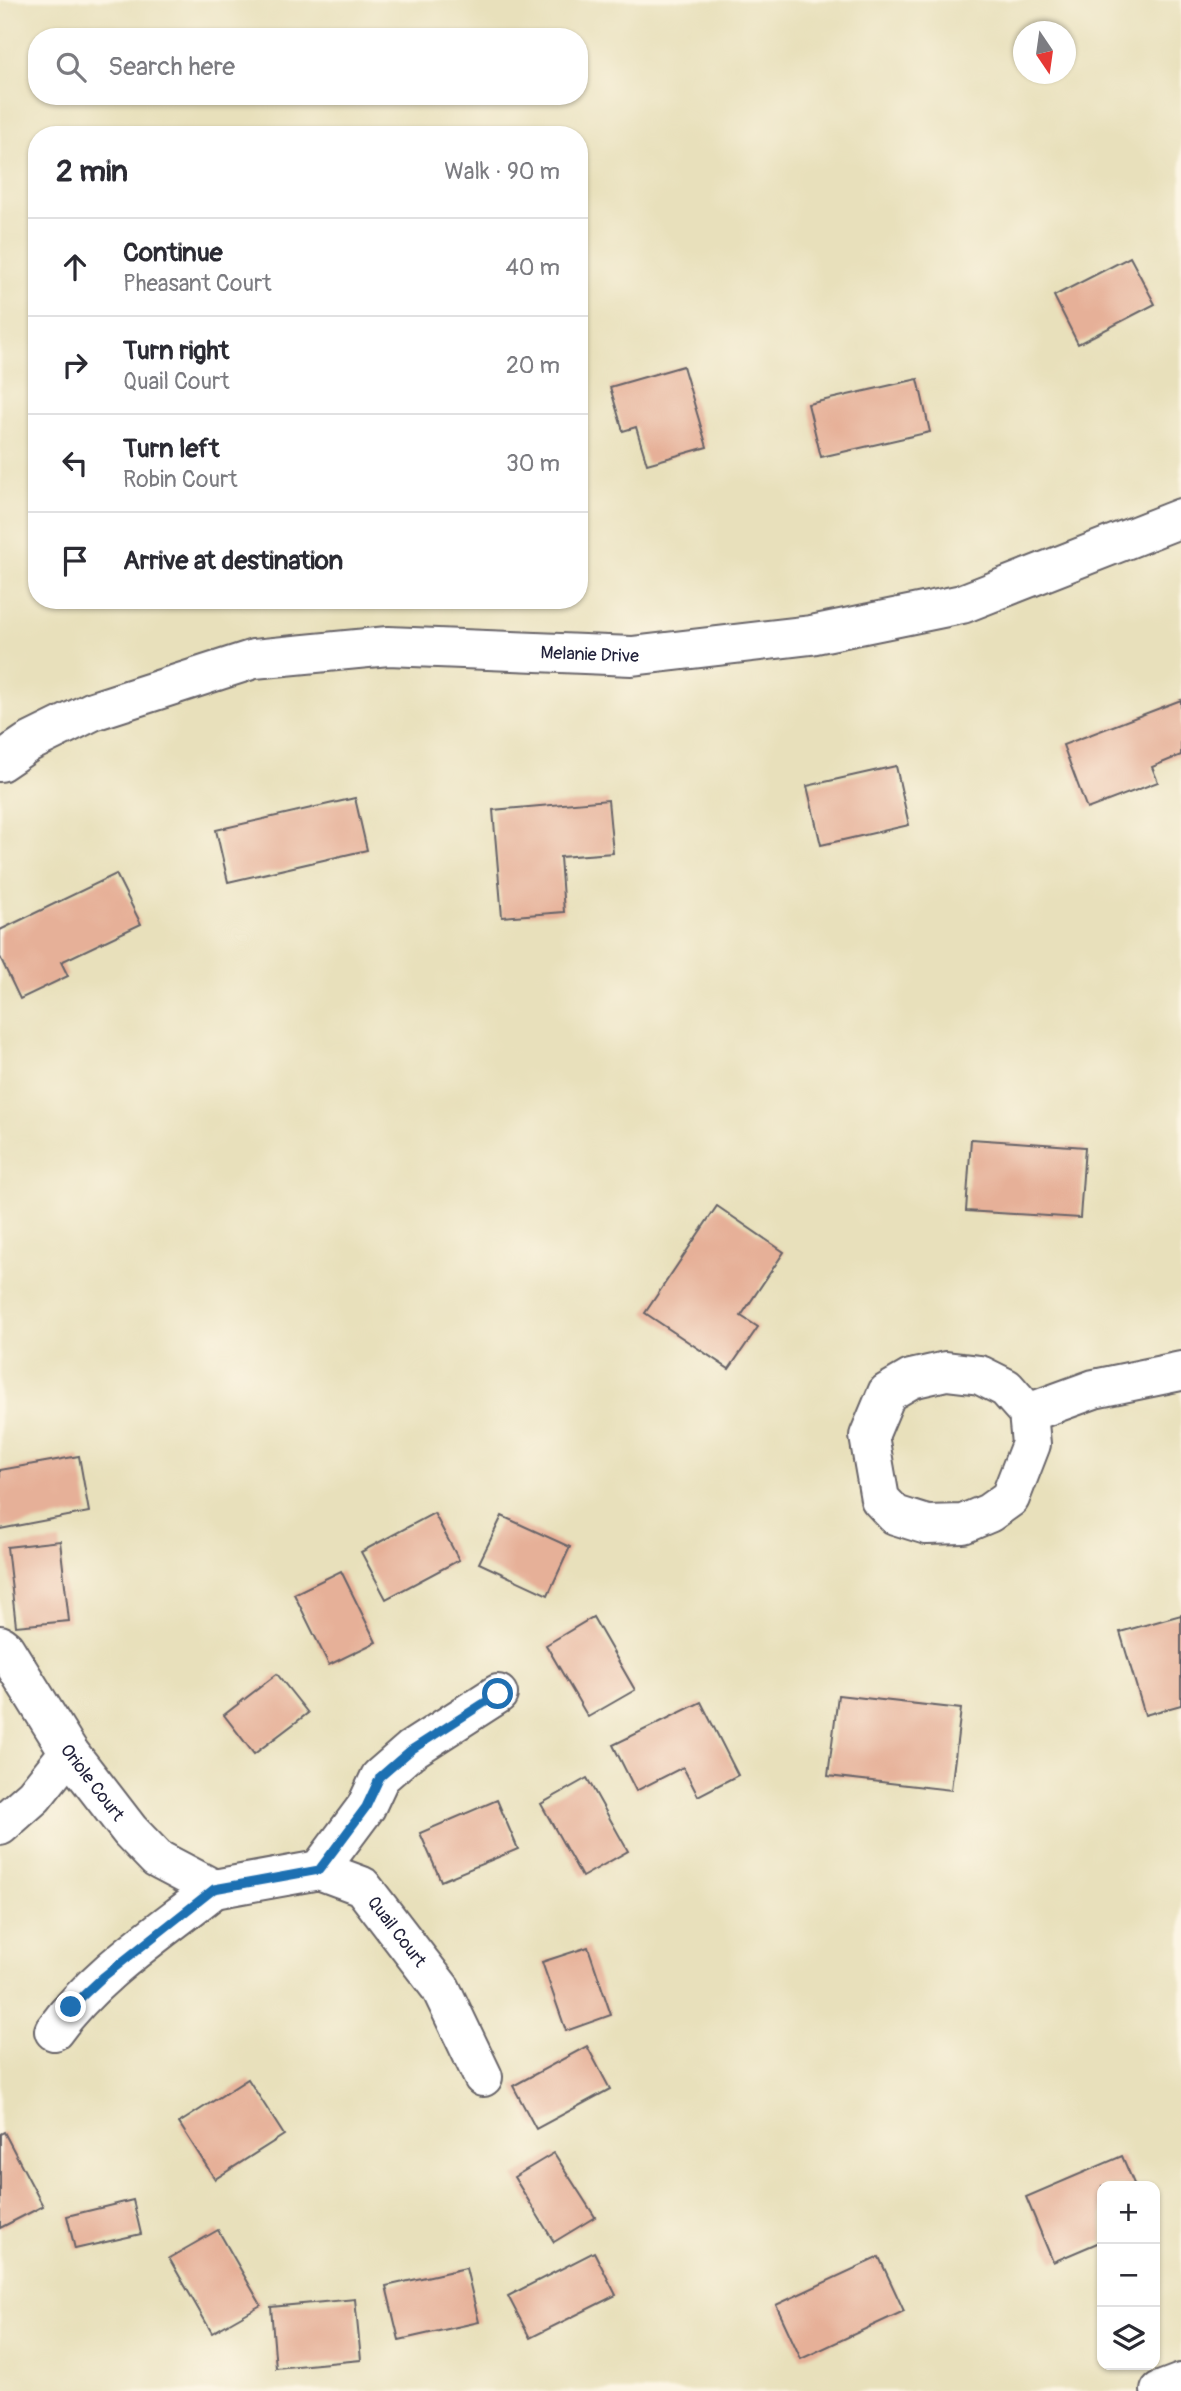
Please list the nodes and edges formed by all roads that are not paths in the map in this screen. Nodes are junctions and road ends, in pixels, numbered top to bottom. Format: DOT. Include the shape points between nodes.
graph roads {
  1 [pos="1181,518"];
  2 [pos="0,762"];
  3 [pos="1181,1371"];
  4 [pos="1028,1413"];
  5 [pos="0,1645"];
  6 [pos="498,1694"];
  7 [pos="69,1752"];
  8 [pos="0,1826"];
  9 [pos="319,1870"];
  10 [pos="214,1889"];
  11 [pos="54,2031"];
  12 [pos="483,2077"];
  13 [pos="1181,2383"];
  14 [pos="1160,2391"];
  1 -- 2 [label="street, Melanie Drive" via="962,604 811,635 632,656 387,646 254,659 93,711"];
  3 -- 4 [label="street" via="1094,1389"];
  4 -- 4 [label="street" via="1031,1444 1027,1455 1010,1498 989,1513 963,1524 927,1525 895,1515 880,1499 869,1436 887,1392 911,1379 946,1371 980,1375 1006,1388"];
  5 -- 7 [label="street, Oriole Court"];
  6 -- 9 [label="street" via="411,1750 380,1777 366,1807"];
  7 -- 8 [label="street" via="34,1796"];
  7 -- 10 [label="street, Oriole Court" via="130,1832 157,1859"];
  9 -- 10 [label="street"];
  9 -- 12 [label="street, Quail Court" via="362,1886 441,1989"];
  10 -- 11 [label="street" via="103,1977 71,2007"];
  13 -- 14 [label="street"];
}
